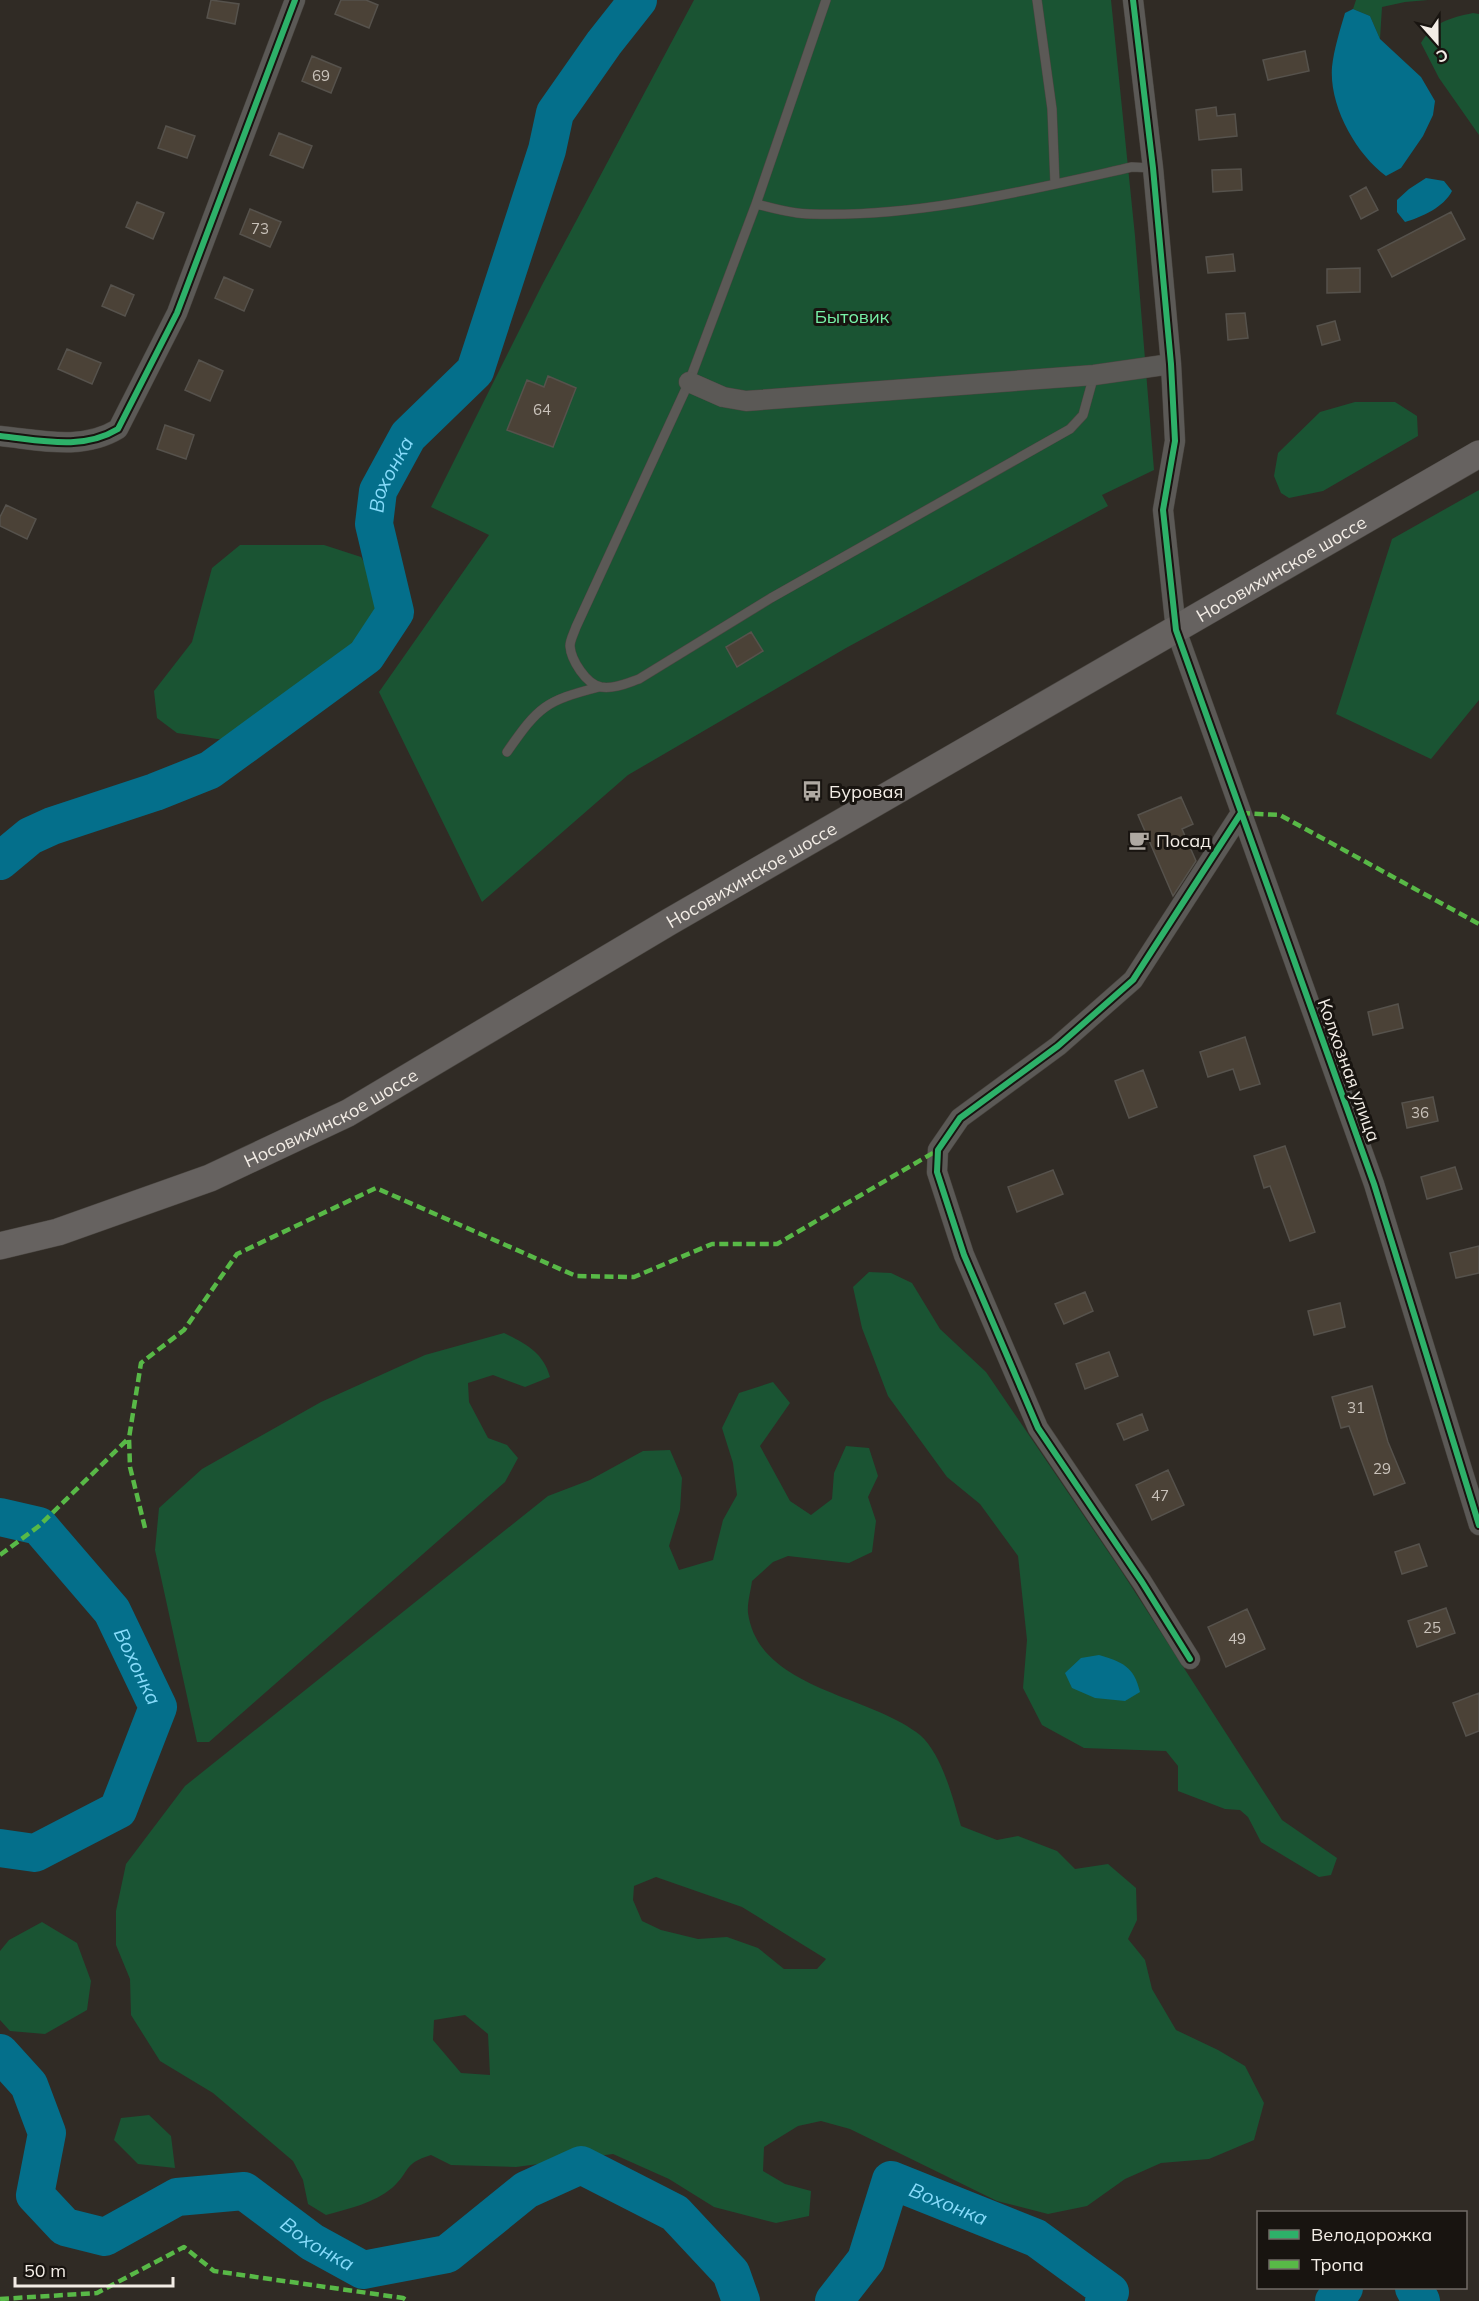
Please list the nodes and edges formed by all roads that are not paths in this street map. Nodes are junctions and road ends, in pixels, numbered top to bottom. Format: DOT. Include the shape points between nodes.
graph roads {
  1 [pos="295,0"];
  2 [pos="825,0"];
  3 [pos="1037,0"];
  4 [pos="1133,0"];
  5 [pos="1153,168"];
  6 [pos="1054,184"];
  7 [pos="756,204"];
  8 [pos="1171,364"];
  9 [pos="1094,375"];
  10 [pos="689,382"];
  11 [pos="0,436"];
  12 [pos="1479,454"];
  13 [pos="1176,630"];
  14 [pos="599,687"];
  15 [pos="507,752"];
  16 [pos="1241,813"];
  17 [pos="0,1246"];
  18 [pos="1479,1525"];
  19 [pos="1190,1659"];
  1 -- 11 [label="street" via="177,313 118,429 102,439 82,443"];
  2 -- 7 [label="lane"];
  3 -- 6 [label="lane" via="1052,109"];
  4 -- 5 [label="street, Колхозная улица"];
  5 -- 6 [label="lane" via="1132,167"];
  5 -- 8 [label="street, Колхозная улица"];
  6 -- 7 [label="lane" via="889,212 808,214"];
  7 -- 10 [label="lane"];
  8 -- 9 [label="street"];
  8 -- 13 [label="street, Колхозная улица" via="1175,441 1163,510"];
  9 -- 10 [label="street" via="746,401 723,397"];
  9 -- 14 [label="lane" via="1083,415 1070,429 771,597 639,679"];
  10 -- 14 [label="lane" via="570,645 587,680"];
  12 -- 13 [label="main road, Носовихинское шоссе"];
  13 -- 16 [label="street, Колхозная улица"];
  13 -- 17 [label="main road, Носовихинское шоссе" via="669,922 348,1113 210,1178 58,1232"];
  14 -- 15 [label="lane" via="560,697 532,716"];
  16 -- 18 [label="street, Колхозная улица" via="1374,1184"];
  16 -- 19 [label="street" via="1133,980 1058,1046 960,1118 938,1150 936,1173 964,1255 1038,1428"];
}
